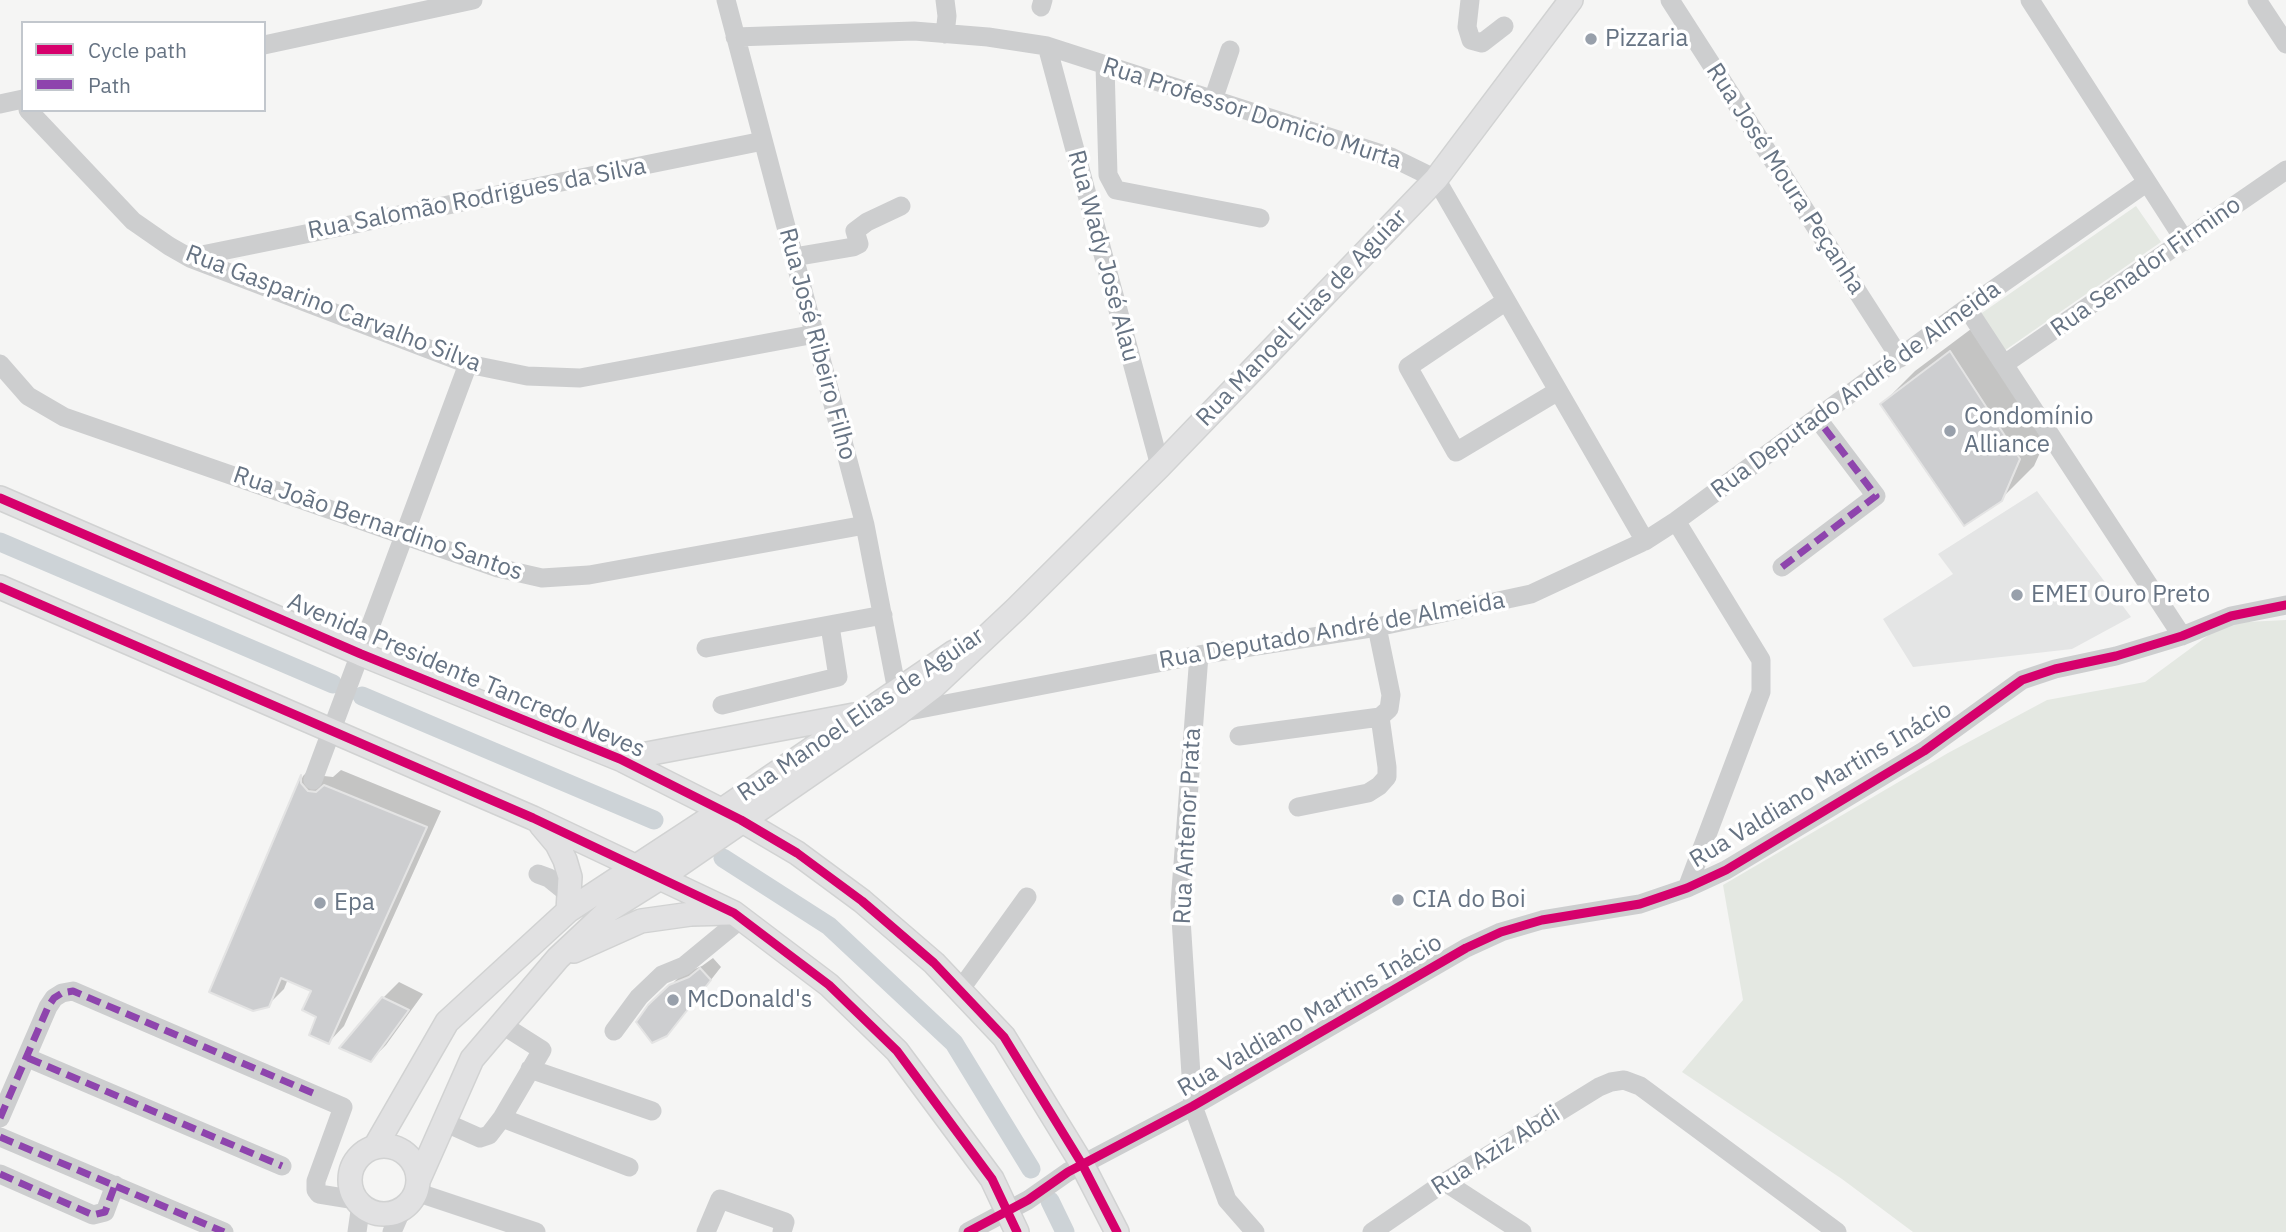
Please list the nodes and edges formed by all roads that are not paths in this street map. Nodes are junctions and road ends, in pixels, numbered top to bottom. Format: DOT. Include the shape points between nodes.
graph roads {
  1 [pos="473,0"];
  2 [pos="726,0"];
  3 [pos="945,0"];
  4 [pos="1470,0"];
  5 [pos="1670,0"];
  6 [pos="2030,0"];
  7 [pos="2257,0"];
  8 [pos="1568,2"];
  9 [pos="427,4"];
  10 [pos="1504,26"];
  11 [pos="945,33"];
  12 [pos="735,37"];
  13 [pos="266,44"];
  14 [pos="2286,44"];
  15 [pos="1047,46"];
  16 [pos="1230,50"];
  17 [pos="1105,65"];
  18 [pos="1213,100"];
  19 [pos="27,112"];
  20 [pos="763,141"];
  21 [pos="2286,170"];
  22 [pos="1436,179"];
  23 [pos="2146,183"];
  24 [pos="901,206"];
  25 [pos="1261,218"];
  26 [pos="2185,240"];
  27 [pos="794,257"];
  28 [pos="190,258"];
  29 [pos="1506,301"];
  30 [pos="1967,307"];
  31 [pos="815,334"];
  32 [pos="1900,358"];
  33 [pos="2006,363"];
  34 [pos="0,364"];
  35 [pos="468,364"];
  36 [pos="1558,391"];
  37 [pos="1817,418"];
  38 [pos="1160,466"];
  39 [pos="0,498"];
  40 [pos="1676,521"];
  41 [pos="866,525"];
  42 [pos="403,534"];
  43 [pos="1645,541"];
  44 [pos="1782,567"];
  45 [pos="0,587"];
  46 [pos="2286,605"];
  47 [pos="883,615"];
  48 [pos="830,626"];
  49 [pos="1377,627"];
  50 [pos="2182,636"];
  51 [pos="706,648"];
  52 [pos="1199,654"];
  53 [pos="359,659"];
  54 [pos="898,702"];
  55 [pos="722,705"];
  56 [pos="864,713"];
  57 [pos="1380,717"];
  58 [pos="330,732"];
  59 [pos="1239,736"];
  60 [pos="620,759"];
  61 [pos="313,778"];
  62 [pos="786,789"];
  63 [pos="1298,807"];
  64 [pos="731,815"];
  65 [pos="533,818"];
  66 [pos="772,839"];
  67 [pos="635,868"];
  68 [pos="538,874"];
  69 [pos="660,878"];
  70 [pos="1686,888"];
  71 [pos="1027,897"];
  72 [pos="569,903"];
  73 [pos="738,916"];
  74 [pos="558,958"];
  75 [pos="960,990"];
  76 [pos="447,1022"];
  77 [pos="501,1024"];
  78 [pos="614,1031"];
  79 [pos="28,1058"];
  80 [pos="472,1059"];
  81 [pos="530,1069"];
  82 [pos="1193,1106"];
  83 [pos="652,1111"];
  84 [pos="0,1118"];
  85 [pos="502,1118"];
  86 [pos="444,1122"];
  87 [pos="0,1137"];
  88 [pos="375,1147"];
  89 [pos="1082,1164"];
  90 [pos="282,1166"];
  91 [pos="629,1167"];
  92 [pos="0,1174"];
  93 [pos="1445,1182"];
  94 [pos="115,1185"];
  95 [pos="412,1194"];
  96 [pos="358,1202"];
  97 [pos="1012,1222"];
  98 [pos="1520,1231"];
  99 [pos="1832,1231"];
  100 [pos="224,1232"];
  101 [pos="357,1232"];
  102 [pos="393,1232"];
  103 [pos="536,1232"];
  104 [pos="706,1232"];
  105 [pos="782,1232"];
  106 [pos="968,1232"];
  107 [pos="1117,1232"];
  108 [pos="1255,1232"];
  109 [pos="1372,1232"];
  1 -- 9 [label="street"];
  2 -- 12 [label="street, Rua José Ribeiro Filho"];
  3 -- 11 [label="street"];
  4 -- 10 [label="street" via="1466,27 1471,40 1482,43"];
  5 -- 32 [label="street, Rua José Moura Peçanha"];
  6 -- 23 [label="street"];
  7 -- 14 [label="street"];
  8 -- 22 [label="main road, Rua Manoel Elias de Aguiar"];
  9 -- 13 [label="street"];
  11 -- 12 [label="street, Rua Professor Domicio Murta"];
  11 -- 15 [label="street, Rua Professor Domicio Murta"];
  12 -- 20 [label="street, Rua José Ribeiro Filho"];
  15 -- 17 [label="street, Rua Professor Domicio Murta"];
  15 -- 38 [label="street, Rua Wady José Alau"];
  16 -- 18 [label="street"];
  17 -- 18 [label="street, Rua Professor Domicio Murta"];
  17 -- 25 [label="street" via="1108,175 1116,190"];
  18 -- 22 [label="street, Rua Professor Domicio Murta" via="1391,157"];
  19 -- 28 [label="street, Rua Gasparino Carvalho Silva" via="133,221"];
  20 -- 27 [label="street, Rua José Ribeiro Filho"];
  20 -- 28 [label="street, Rua Salomão Rodrigues da Silva"];
  21 -- 26 [label="street, Rua Senador Firmino"];
  22 -- 29 [label="street"];
  22 -- 38 [label="main road, Rua Manoel Elias de Aguiar"];
  23 -- 26 [label="street"];
  23 -- 30 [label="street, Rua Deputado André de Almeida"];
  24 -- 27 [label="street" via="855,232 859,244 853,247"];
  26 -- 33 [label="street, Rua Senador Firmino"];
  27 -- 31 [label="street, Rua José Ribeiro Filho"];
  28 -- 35 [label="street, Rua Gasparino Carvalho Silva"];
  29 -- 36 [label="street"];
  29 -- 36 [label="street" via="1408,368 1456,452"];
  30 -- 32 [label="street, Rua Deputado André de Almeida"];
  30 -- 33 [label="street"];
  31 -- 35 [label="street, Rua Gasparino Carvalho Silva" via="580,378 527,376"];
  31 -- 41 [label="street, Rua José Ribeiro Filho"];
  32 -- 37 [label="street, Rua Deputado André de Almeida"];
  33 -- 50 [label="street"];
  34 -- 42 [label="street, Rua João Bernardino Santos" via="28,396 64,417"];
  35 -- 42 [label="street"];
  36 -- 43 [label="street"];
  37 -- 40 [label="street, Rua Deputado André de Almeida"];
  37 -- 44 [label="street" via="1876,496"];
  38 -- 54 [label="main road, Rua Manoel Elias de Aguiar" via="933,687"];
  39 -- 53 [label="main road, Avenida Presidente Tancredo Neves"];
  40 -- 43 [label="street, Rua Deputado André de Almeida"];
  40 -- 70 [label="street" via="1761,660 1761,692"];
  41 -- 42 [label="street, Rua João Bernardino Santos" via="589,575 542,578 498,568"];
  41 -- 47 [label="street, Rua José Ribeiro Filho"];
  42 -- 53 [label="street"];
  43 -- 49 [label="street, Rua Deputado André de Almeida" via="1531,594"];
  45 -- 58 [label="main road"];
  46 -- 50 [label="street, Rua Valdiano Martins Inácio" via="2231,616"];
  47 -- 48 [label="street"];
  47 -- 54 [label="street, Rua José Ribeiro Filho"];
  48 -- 51 [label="street"];
  48 -- 55 [label="street" via="838,677"];
  49 -- 52 [label="street, Rua Deputado André de Almeida"];
  49 -- 57 [label="street" via="1391,695 1389,709"];
  50 -- 70 [label="street, Rua Valdiano Martins Inácio" via="2022,680 1924,751 1726,870"];
  52 -- 54 [label="street, Rua Deputado André de Almeida"];
  52 -- 82 [label="street, Rua Antenor Prata" via="1180,903"];
  53 -- 58 [label="street"];
  53 -- 60 [label="main road, Avenida Presidente Tancredo Neves"];
  54 -- 56 [label="main road, Rua Manoel Elias de Aguiar"];
  54 -- 62 [label="main road, Rua Manoel Elias de Aguiar"];
  56 -- 60 [label="main road"];
  56 -- 64 [label="main road, Rua Manoel Elias de Aguiar"];
  57 -- 59 [label="street"];
  57 -- 63 [label="street" via="1387,777 1379,786 1368,793"];
  58 -- 61 [label="street"];
  58 -- 65 [label="main road"];
  60 -- 64 [label="main road, Avenida Presidente Tancredo Neves"];
  62 -- 64 [label="main road, Rua Manoel Elias de Aguiar"];
  62 -- 66 [label="main road" via="768,818"];
  64 -- 66 [label="main road, Avenida Presidente Tancredo Neves"];
  64 -- 67 [label="main road, Rua Manoel Elias de Aguiar"];
  64 -- 69 [label="main road, Rua Manoel Elias de Aguiar"];
  65 -- 67 [label="main road"];
  65 -- 72 [label="main road" via="565,860"];
  66 -- 75 [label="main road, Avenida Presidente Tancredo Neves" via="862,901"];
  67 -- 69 [label="main road"];
  67 -- 72 [label="main road, Rua Manoel Elias de Aguiar"];
  68 -- 72 [label="street" via="550,878"];
  69 -- 73 [label="main road"];
  69 -- 74 [label="main road, Rua Manoel Elias de Aguiar" via="608,910"];
  70 -- 82 [label="street, Rua Valdiano Martins Inácio" via="1640,904 1542,920 1466,948"];
  71 -- 75 [label="street"];
  72 -- 76 [label="main road, Rua Manoel Elias de Aguiar"];
  73 -- 74 [label="main road" via="691,914 641,921"];
  73 -- 78 [label="street" via="684,966 662,975"];
  73 -- 97 [label="main road" via="829,985 897,1051 992,1179"];
  74 -- 77 [label="main road, Rua Manoel Elias de Aguiar"];
  75 -- 89 [label="main road, Avenida Presidente Tancredo Neves" via="1004,1037"];
  76 -- 80 [label="main road" via="453,1046"];
  76 -- 88 [label="main road, Rua Manoel Elias de Aguiar"];
  77 -- 80 [label="main road, Rua Manoel Elias de Aguiar"];
  77 -- 81 [label="street" via="542,1050"];
  79 -- 84 [label="street"];
  79 -- 90 [label="street"];
  79 -- 96 [label="street" via="54,998 73,991 315,1094 343,1107 316,1190"];
  80 -- 86 [label="main road, Rua Manoel Elias de Aguiar"];
  81 -- 83 [label="street"];
  81 -- 85 [label="street"];
  82 -- 89 [label="street, Rua Valdiano Martins Inácio"];
  82 -- 108 [label="street, Rua Antenor Prata" via="1227,1200"];
  85 -- 86 [label="street" via="489,1135 480,1138"];
  85 -- 91 [label="street"];
  86 -- 95 [label="main road, Rua Manoel Elias de Aguiar"];
  87 -- 94 [label="street"];
  88 -- 95 [label="main road" via="405,1153 412,1161"];
  88 -- 96 [label="main road" via="352,1169 350,1180"];
  89 -- 97 [label="street, Rua Valdiano Martins Inácio" via="1028,1200"];
  89 -- 107 [label="main road, Avenida Presidente Tancredo Neves"];
  92 -- 94 [label="street" via="93,1214 105,1212"];
  93 -- 98 [label="street"];
  93 -- 99 [label="street, Rua Aziz Abdi" via="1599,1087 1624,1080 1640,1086"];
  93 -- 109 [label="street, Rua Aziz Abdi"];
  94 -- 100 [label="street"];
  95 -- 96 [label="main road" via="391,1213 370,1211"];
  95 -- 102 [label="street"];
  95 -- 103 [label="street"];
  96 -- 101 [label="street"];
  97 -- 106 [label="street, Rua Valdiano Martins Inácio"];
  104 -- 105 [label="street" via="720,1199 785,1222"];
}
